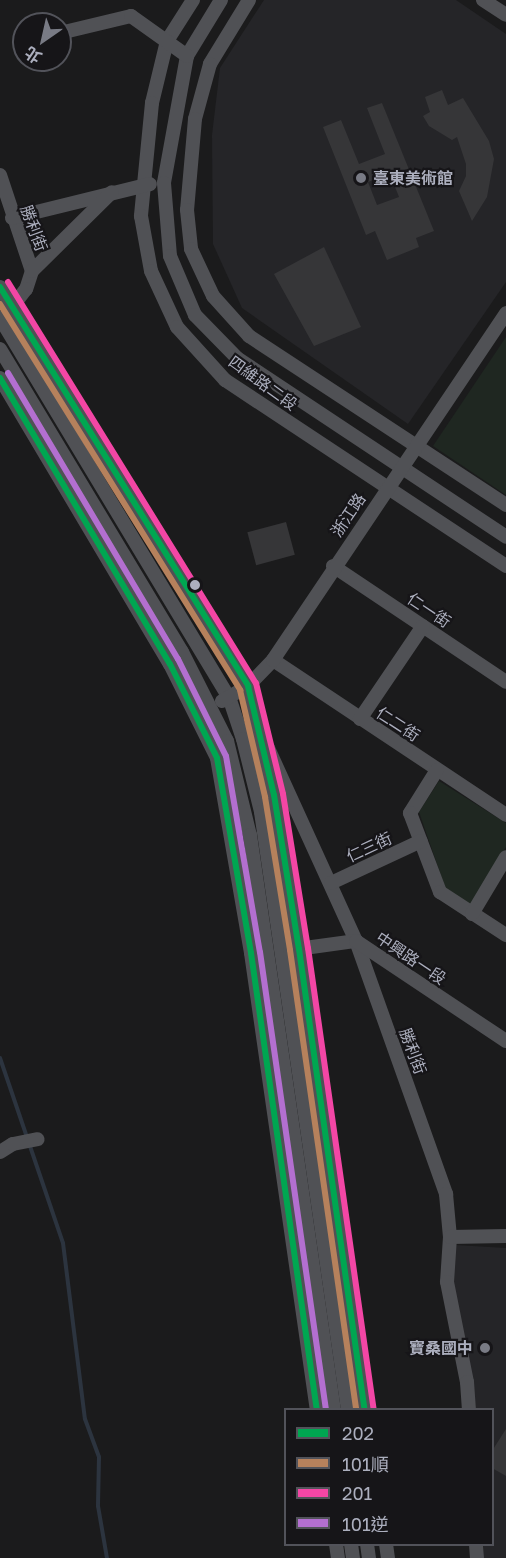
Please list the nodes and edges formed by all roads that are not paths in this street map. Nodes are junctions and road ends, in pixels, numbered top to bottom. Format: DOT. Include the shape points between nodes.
graph roads {
  1 [pos="193,0"];
  2 [pos="223,0"];
  3 [pos="483,0"];
  4 [pos="245,5"];
  5 [pos="506,15"];
  6 [pos="72,30"];
  7 [pos="167,41"];
  8 [pos="187,56"];
  9 [pos="0,175"];
  10 [pos="164,183"];
  11 [pos="142,185"];
  12 [pos="113,192"];
  13 [pos="12,218"];
  14 [pos="191,249"];
  15 [pos="170,256"];
  16 [pos="32,271"];
  17 [pos="0,287"];
  18 [pos="12,309"];
  19 [pos="506,313"];
  20 [pos="195,315"];
  21 [pos="0,318"];
  22 [pos="177,327"];
  23 [pos="0,349"];
  24 [pos="0,378"];
  25 [pos="70,395"];
  26 [pos="55,405"];
  27 [pos="306,405"];
  28 [pos="42,414"];
  29 [pos="29,422"];
  30 [pos="293,424"];
  31 [pos="416,445"];
  32 [pos="401,468"];
  33 [pos="387,487"];
  34 [pos="506,505"];
  35 [pos="506,537"];
  36 [pos="170,558"];
  37 [pos="333,566"];
  38 [pos="506,566"];
  39 [pos="153,568"];
  40 [pos="139,579"];
  41 [pos="125,588"];
  42 [pos="423,626"];
  43 [pos="273,660"];
  44 [pos="506,682"];
  45 [pos="248,687"];
  46 [pos="230,697"];
  47 [pos="213,706"];
  48 [pos="195,711"];
  49 [pos="360,719"];
  50 [pos="255,722"];
  51 [pos="437,770"];
  52 [pos="506,815"];
  53 [pos="421,841"];
  54 [pos="506,857"];
  55 [pos="331,883"];
  56 [pos="472,914"];
  57 [pos="506,935"];
  58 [pos="356,941"];
  59 [pos="299,949"];
  60 [pos="272,951"];
  61 [pos="251,953"];
  62 [pos="506,1041"];
  63 [pos="38,1139"];
  64 [pos="0,1152"];
  65 [pos="506,1236"];
  66 [pos="450,1237"];
  67 [pos="317,1408"];
  68 [pos="334,1408"];
  69 [pos="348,1408"];
  70 [pos="365,1408"];
  71 [pos="469,1408"];
  1 -- 7 [label="street, 四維路二段"];
  2 -- 4 [label="street"];
  2 -- 8 [label="street, 四維路二段"];
  3 -- 5 [label="street"];
  4 -- 14 [label="street, 四維路二段" via="210,64 195,119 187,210"];
  6 -- 7 [label="street" via="131,16"];
  7 -- 8 [label="street"];
  7 -- 11 [label="street, 四維路二段" via="152,103"];
  8 -- 10 [label="street, 四維路二段"];
  9 -- 13 [label="street, 勝利街"];
  10 -- 11 [label="street"];
  10 -- 15 [label="street, 四維路二段"];
  11 -- 12 [label="street"];
  11 -- 22 [label="street, 四維路二段" via="141,216 151,271"];
  12 -- 13 [label="street"];
  12 -- 16 [label="street"];
  13 -- 16 [label="street, 勝利街"];
  14 -- 15 [label="street"];
  14 -- 31 [label="street, 四維路二段" via="213,296 249,336"];
  15 -- 20 [label="street, 四維路二段"];
  16 -- 18 [label="street, 勝利街" via="26,289"];
  17 -- 18 [label="street"];
  18 -- 21 [label="street, 勝利街"];
  18 -- 25 [label="street"];
  19 -- 31 [label="street, 浙江路"];
  20 -- 22 [label="street"];
  20 -- 27 [label="street, 四維路二段" via="237,358"];
  21 -- 26 [label="street"];
  22 -- 30 [label="street, 四維路二段" via="225,380"];
  23 -- 28 [label="street"];
  24 -- 29 [label="street"];
  25 -- 26 [label="street"];
  25 -- 36 [label="street"];
  26 -- 39 [label="street"];
  27 -- 30 [label="street"];
  27 -- 32 [label="street, 四維路二段"];
  28 -- 29 [label="street"];
  28 -- 40 [label="street"];
  29 -- 41 [label="street"];
  30 -- 33 [label="street, 四維路二段"];
  31 -- 32 [label="street, 浙江路"];
  31 -- 34 [label="street, 四維路二段"];
  32 -- 33 [label="street, 浙江路"];
  32 -- 35 [label="street, 四維路二段"];
  33 -- 37 [label="street, 浙江路"];
  33 -- 38 [label="street, 四維路二段"];
  36 -- 39 [label="street"];
  36 -- 45 [label="street"];
  37 -- 42 [label="street, 仁一街"];
  37 -- 43 [label="street, 浙江路"];
  39 -- 46 [label="street"];
  40 -- 41 [label="street"];
  40 -- 47 [label="street"];
  41 -- 48 [label="street"];
  42 -- 44 [label="street, 仁一街"];
  42 -- 49 [label="street"];
  43 -- 45 [label="street, 浙江路"];
  43 -- 49 [label="street, 仁二街"];
  45 -- 46 [label="street, 浙江路"];
  45 -- 50 [label="street"];
  46 -- 47 [label="street, 浙江路"];
  46 -- 60 [label="street" via="261,812"];
  47 -- 48 [label="street, 浙江路"];
  47 -- 60 [label="street" via="227,741 250,835"];
  48 -- 61 [label="street" via="217,758"];
  49 -- 51 [label="street, 仁二街"];
  50 -- 55 [label="street, 勝利街"];
  50 -- 59 [label="street" via="274,795"];
  51 -- 52 [label="street, 仁二街"];
  51 -- 53 [label="street" via="411,813"];
  53 -- 55 [label="street, 仁三街"];
  53 -- 56 [label="street" via="440,892"];
  54 -- 56 [label="street"];
  55 -- 58 [label="street, 勝利街"];
  56 -- 57 [label="street"];
  58 -- 59 [label="street, 中興路一段"];
  58 -- 62 [label="street, 中興路一段"];
  58 -- 66 [label="street, 勝利街" via="446,1194"];
  59 -- 60 [label="street, 中興路一段"];
  59 -- 70 [label="street"];
  60 -- 61 [label="street, 中興路一段"];
  60 -- 68 [label="street"];
  60 -- 69 [label="street"];
  61 -- 67 [label="street"];
  63 -- 64 [label="street" via="13,1144"];
  65 -- 66 [label="street"];
  66 -- 71 [label="street, 勝利街" via="447,1282"];
}
